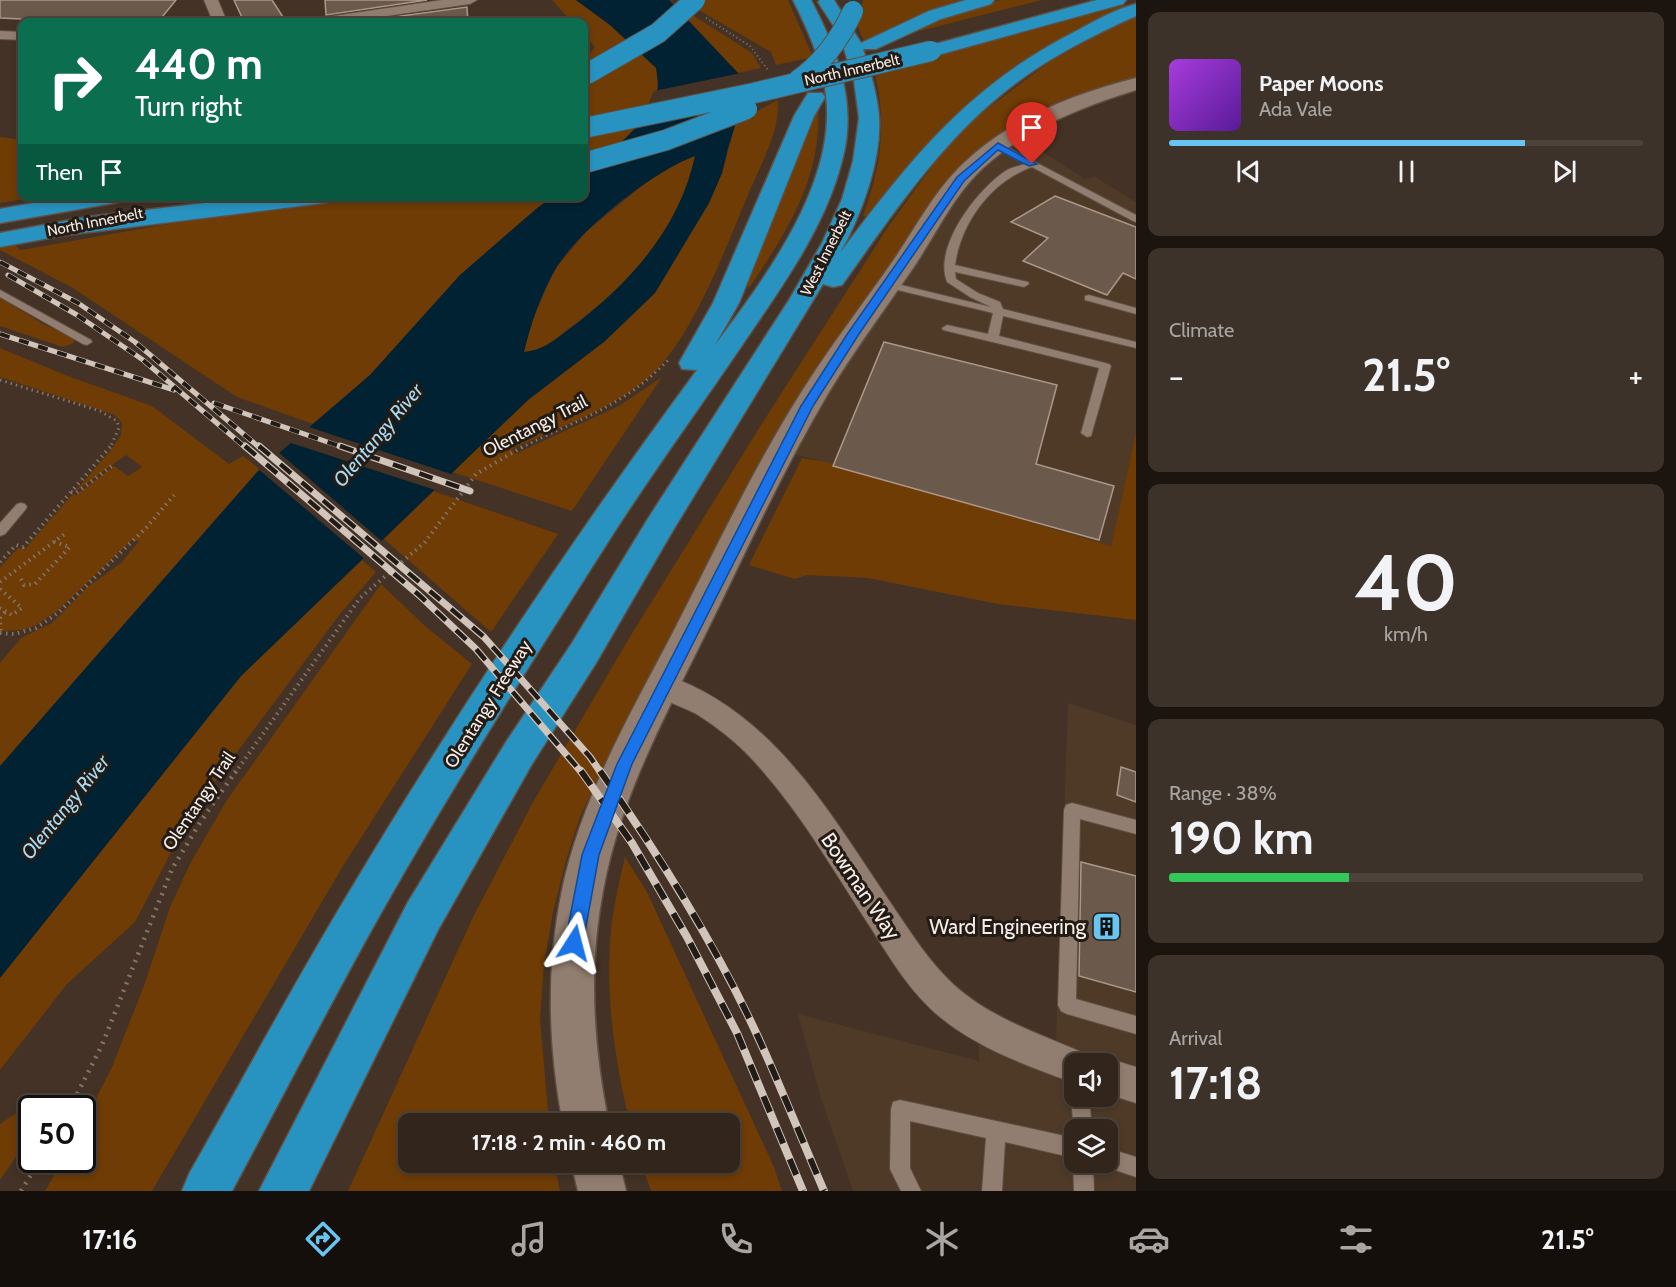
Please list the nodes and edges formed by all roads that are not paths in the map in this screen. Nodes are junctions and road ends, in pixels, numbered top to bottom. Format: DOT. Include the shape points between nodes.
graph roads {
  1 [pos="211,0"];
  2 [pos="470,0"];
  3 [pos="802,0"];
  4 [pos="826,0"];
  5 [pos="985,0"];
  6 [pos="1070,0"];
  7 [pos="1118,0"];
  8 [pos="853,6"];
  9 [pos="696,7"];
  10 [pos="1136,9"];
  11 [pos="218,18"];
  12 [pos="347,18"];
  13 [pos="0,35"];
  14 [pos="18,36"];
  15 [pos="929,44"];
  16 [pos="588,73"];
  17 [pos="1136,84"];
  18 [pos="588,112"];
  19 [pos="588,127"];
  20 [pos="998,146"];
  21 [pos="588,162"];
  22 [pos="1032,164"];
  23 [pos="86,201"];
  24 [pos="199,201"];
  25 [pos="284,201"];
  26 [pos="0,216"];
  27 [pos="1136,219"];
  28 [pos="65,228"];
  29 [pos="800,236"];
  30 [pos="0,240"];
  31 [pos="948,267"];
  32 [pos="1024,284"];
  33 [pos="889,285"];
  34 [pos="0,293"];
  35 [pos="1089,298"];
  36 [pos="1136,311"];
  37 [pos="998,312"];
  38 [pos="947,328"];
  39 [pos="993,339"];
  40 [pos="87,342"];
  41 [pos="1136,345"];
  42 [pos="1087,433"];
  43 [pos="705,453"];
  44 [pos="619,500"];
  45 [pos="21,507"];
  46 [pos="0,531"];
  47 [pos="663,685"];
  48 [pos="1136,826"];
  49 [pos="1136,1024"];
  50 [pos="1064,1062"];
  51 [pos="1118,1079"];
  52 [pos="1136,1085"];
  53 [pos="584,1113"];
  54 [pos="996,1131"];
  55 [pos="1064,1146"];
  56 [pos="1118,1161"];
  57 [pos="1136,1167"];
  58 [pos="598,1173"];
  59 [pos="1083,1173"];
  60 [pos="206,1191"];
  61 [pos="283,1191"];
  62 [pos="602,1191"];
  63 [pos="911,1191"];
  64 [pos="992,1191"];
  65 [pos="1084,1191"];
  1 -- 11 [label="street"];
  2 -- 12 [label="street"];
  3 -- 29 [label="highway, West Innerbelt" via="829,58 838,115 832,157"];
  4 -- 43 [label="highway, West Innerbelt" via="849,36 864,81 868,118 864,161 834,243"];
  5 -- 44 [label="highway, bridge" via="935,15 869,45 815,97 726,303"];
  6 -- 15 [label="highway, North Innerbelt"];
  7 -- 15 [label="highway, North Innerbelt"];
  8 -- 21 [label="highway, bridge" via="846,28 824,58 802,78 756,105 699,129"];
  9 -- 16 [label="highway, bridge"];
  10 -- 43 [label="highway" via="1040,58 980,103 946,136 873,225"];
  13 -- 14 [label="street"];
  15 -- 18 [label="highway, North Innerbelt, bridge"];
  15 -- 19 [label="highway, North Innerbelt, bridge" via="776,88"];
  17 -- 20 [label="main road" via="1056,113"];
  20 -- 22 [label="lane"];
  20 -- 33 [label="main road" via="960,179"];
  22 -- 27 [label="lane"];
  22 -- 31 [label="lane" via="1012,172 989,189 975,206 955,240"];
  23 -- 26 [label="highway, North Innerbelt"];
  24 -- 28 [label="highway, North Innerbelt"];
  25 -- 28 [label="highway"];
  28 -- 30 [label="highway, North Innerbelt"];
  29 -- 44 [label="highway, Olentangy Freeway" via="766,291"];
  31 -- 32 [label="lane"];
  31 -- 37 [label="lane" via="951,280 996,304"];
  33 -- 37 [label="lane"];
  33 -- 47 [label="main road" via="807,406"];
  34 -- 40 [label="lane"];
  35 -- 36 [label="lane"];
  37 -- 39 [label="lane"];
  37 -- 41 [label="lane"];
  38 -- 39 [label="lane"];
  39 -- 42 [label="lane" via="1105,366"];
  43 -- 61 [label="highway" via="423,916"];
  44 -- 60 [label="highway, Olentangy Freeway" via="478,717 370,894"];
  45 -- 46 [label="lane"];
  47 -- 50 [label="street, Bowman Way" via="709,707 764,753 800,795 898,942 951,1005 987,1029"];
  47 -- 53 [label="main road" via="604,815 581,898 574,943 572,1029"];
  48 -- 49 [label="lane" via="1072,810 1068,1005"];
  51 -- 52 [label="street"];
  54 -- 55 [label="lane"];
  54 -- 63 [label="lane" via="900,1109 900,1169"];
  54 -- 64 [label="lane"];
  56 -- 57 [label="lane"];
  58 -- 62 [label="main road"];
  59 -- 65 [label="lane"];
}
